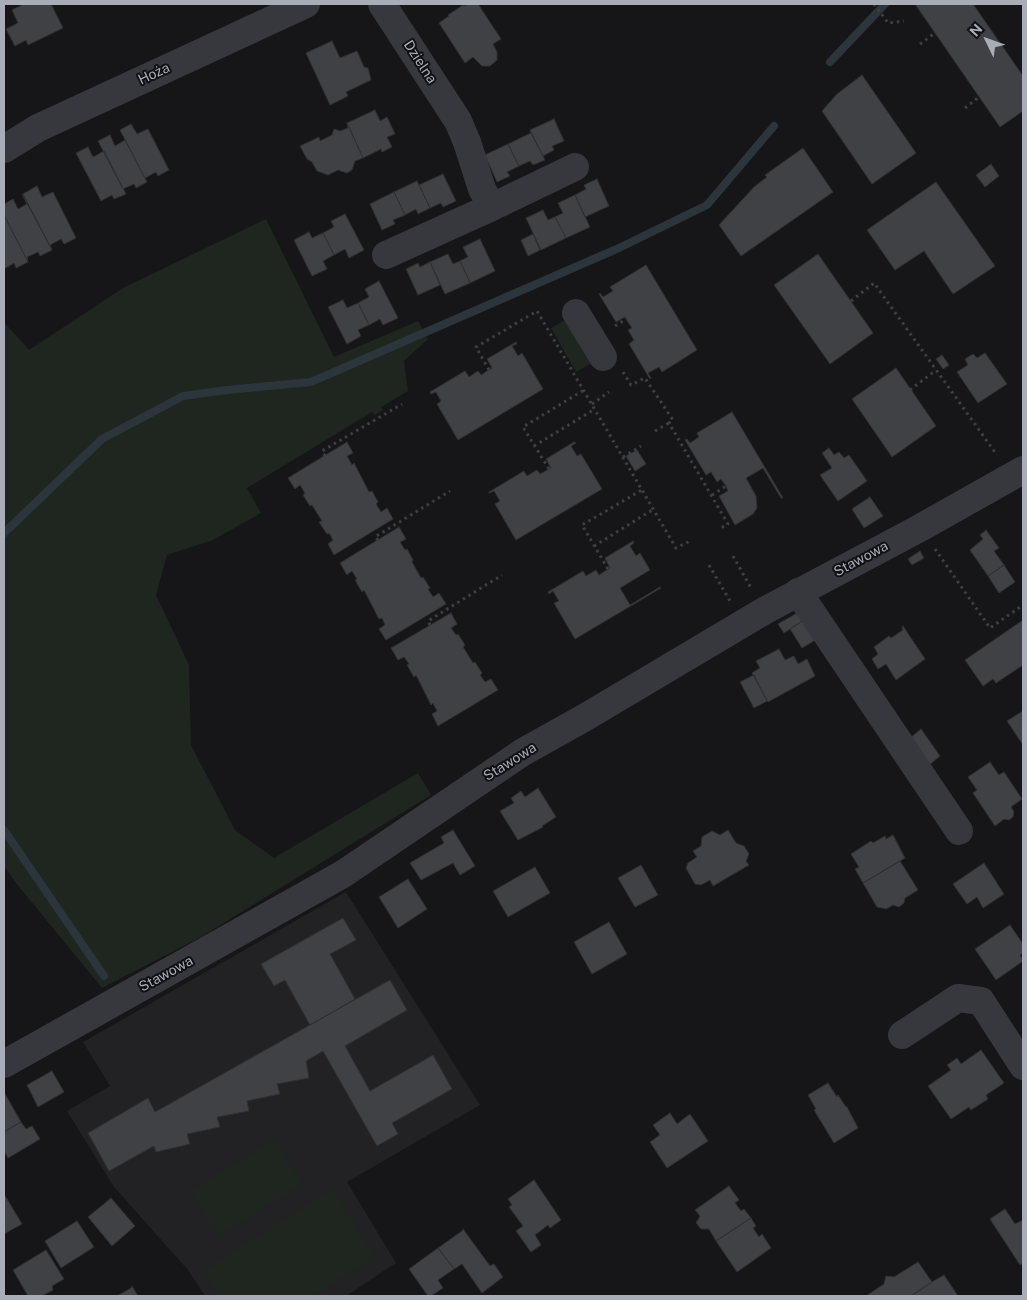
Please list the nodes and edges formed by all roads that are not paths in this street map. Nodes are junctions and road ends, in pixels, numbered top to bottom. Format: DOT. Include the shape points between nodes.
graph roads {
  1 [pos="306,4"];
  2 [pos="382,4"];
  3 [pos="4,149"];
  4 [pos="575,167"];
  5 [pos="492,207"];
  6 [pos="386,256"];
  7 [pos="565,318"];
  8 [pos="611,361"];
  9 [pos="1021,471"];
  10 [pos="798,592"];
  11 [pos="959,831"];
  12 [pos="902,1035"];
  13 [pos="4,1064"];
  14 [pos="1023,1066"];
  1 -- 3 [label="street, Hoża" via="38,128"];
  2 -- 5 [label="street, Dzielna" via="458,121"];
  4 -- 5 [label="street"];
  5 -- 6 [label="street"];
  7 -- 8 [label="street"];
  9 -- 10 [label="street, Stawowa"];
  10 -- 11 [label="street"];
  10 -- 13 [label="street, Stawowa" via="523,752 344,874"];
  12 -- 14 [label="street" via="958,998 981,1001"];
}
